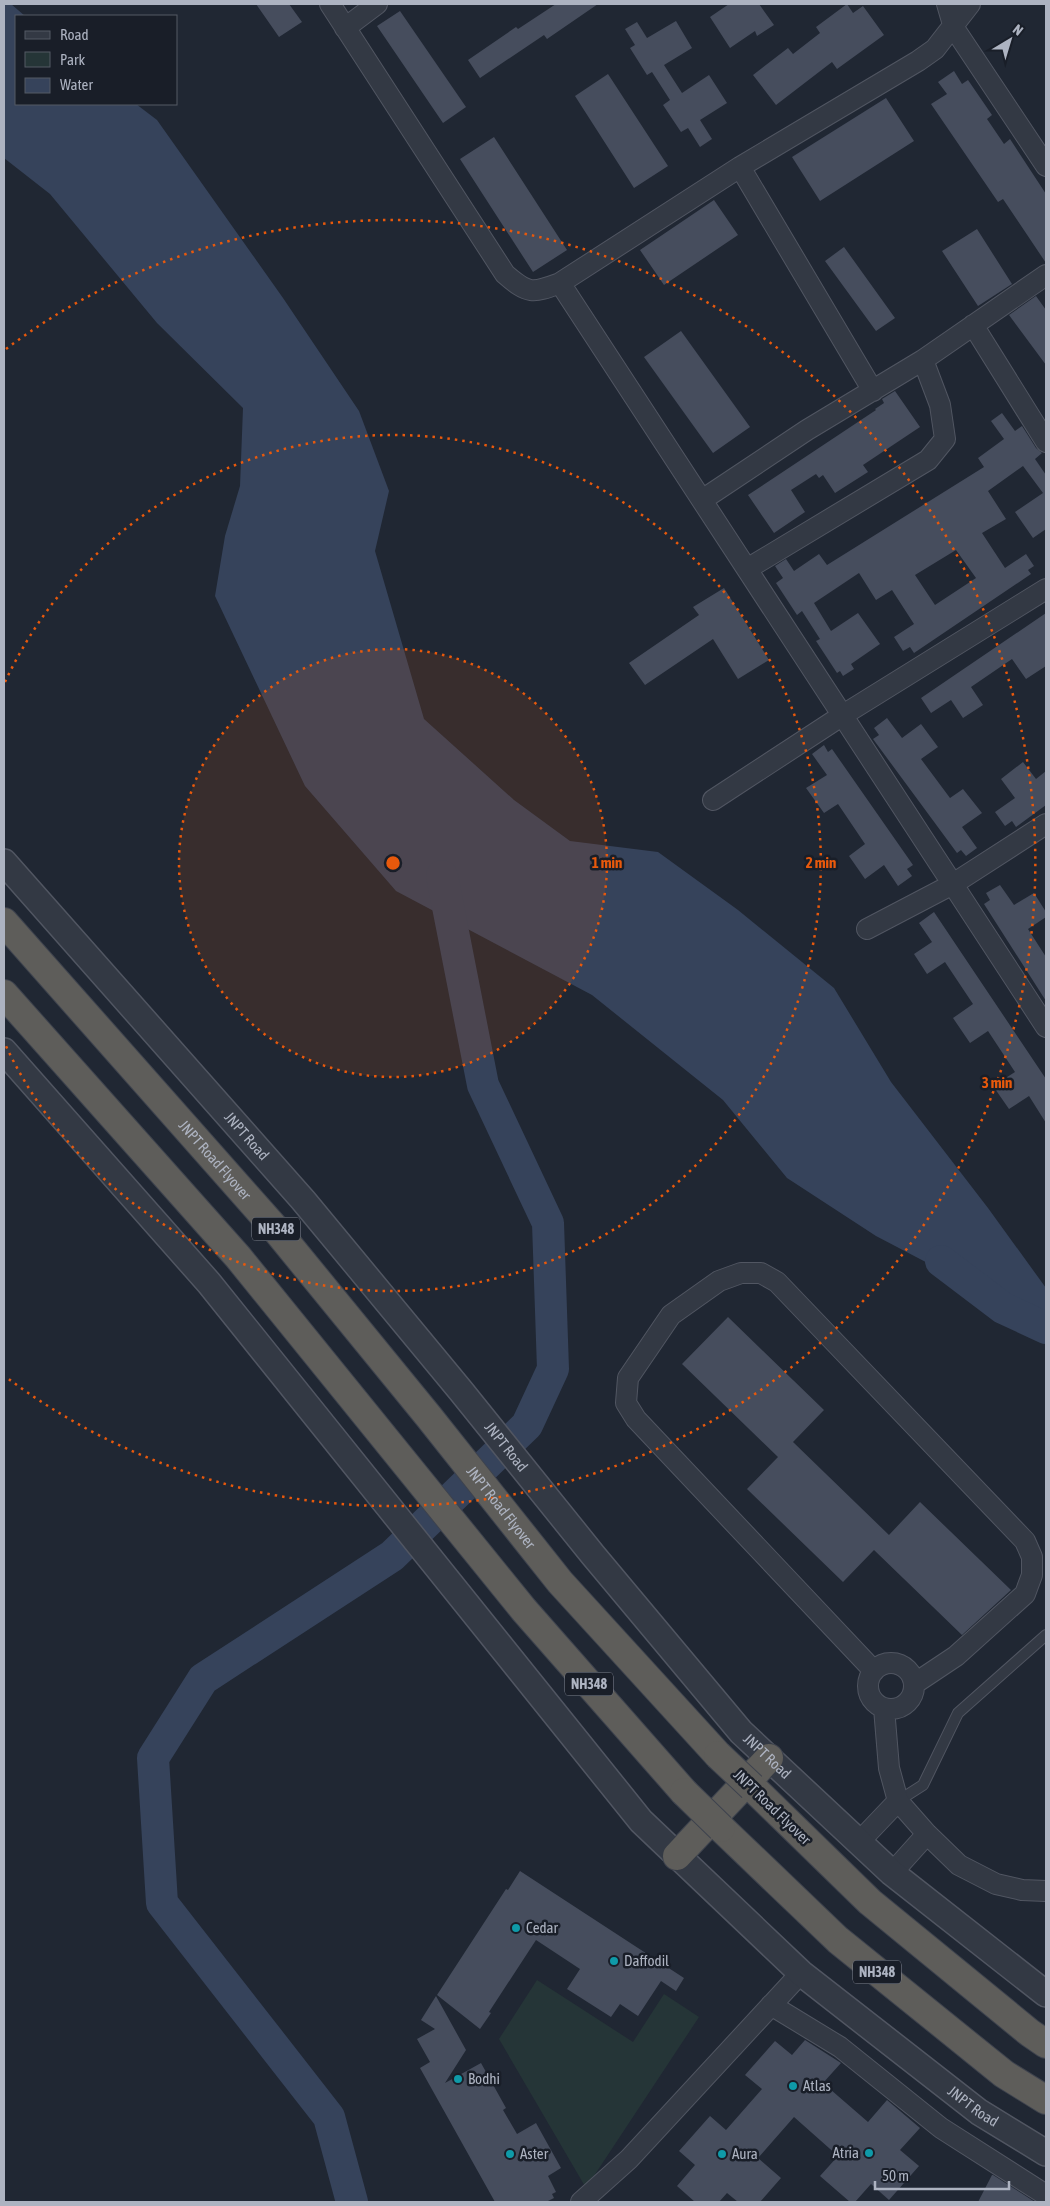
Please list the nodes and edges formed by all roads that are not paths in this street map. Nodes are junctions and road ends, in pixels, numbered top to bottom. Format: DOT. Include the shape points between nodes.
graph roads {
  1 [pos="330,4"];
  2 [pos="377,4"];
  3 [pos="947,4"];
  4 [pos="970,4"];
  5 [pos="345,28"];
  6 [pos="954,28"];
  7 [pos="1046,166"];
  8 [pos="740,167"];
  9 [pos="1046,274"];
  10 [pos="560,283"];
  11 [pos="974,325"];
  12 [pos="923,360"];
  13 [pos="872,391"];
  14 [pos="1046,442"];
  15 [pos="702,500"];
  16 [pos="747,569"];
  17 [pos="1046,589"];
  18 [pos="843,715"];
  19 [pos="713,800"];
  20 [pos="1046,824"];
  21 [pos="4,862"];
  22 [pos="953,884"];
  23 [pos="4,922"];
  24 [pos="867,930"];
  25 [pos="4,994"];
  26 [pos="1046,1027"];
  27 [pos="4,1051"];
  28 [pos="1046,1635"];
  29 [pos="874,1671"];
  30 [pos="914,1684"];
  31 [pos="884,1708"];
  32 [pos="769,1758"];
  33 [pos="898,1801"];
  34 [pos="927,1834"];
  35 [pos="859,1842"];
  36 [pos="677,1856"];
  37 [pos="892,1873"];
  38 [pos="1046,1891"];
  39 [pos="801,1973"];
  40 [pos="1046,1994"];
  41 [pos="771,2005"];
  42 [pos="1046,2044"];
  43 [pos="1046,2100"];
  44 [pos="1046,2153"];
  45 [pos="1046,2195"];
  46 [pos="581,2202"];
  1 -- 5 [label="street"];
  2 -- 5 [label="street"];
  3 -- 6 [label="street"];
  4 -- 6 [label="street"];
  5 -- 10 [label="street" via="505,274 519,286 536,292"];
  6 -- 7 [label="street"];
  6 -- 8 [label="street" via="936,49 918,61"];
  8 -- 10 [label="street"];
  8 -- 13 [label="street"];
  9 -- 11 [label="street"];
  10 -- 15 [label="street"];
  11 -- 12 [label="street"];
  11 -- 14 [label="street"];
  12 -- 13 [label="street"];
  12 -- 16 [label="street" via="940,404 944,439 928,460"];
  13 -- 15 [label="street"];
  15 -- 16 [label="street"];
  16 -- 18 [label="street"];
  17 -- 18 [label="street"];
  18 -- 19 [label="street"];
  18 -- 22 [label="street"];
  20 -- 22 [label="street"];
  21 -- 32 [label="street, JNPT Road" via="303,1200 593,1555 741,1732"];
  22 -- 24 [label="street"];
  22 -- 26 [label="street"];
  23 -- 42 [label="highway, JNPT Road Flyover / NH348, bridge" via="273,1226 560,1582 718,1755 870,1902"];
  25 -- 43 [label="highway, NH348, bridge" via="238,1257 524,1610 684,1792 838,1940 1004,2074"];
  27 -- 36 [label="street, JNPT Road" via="209,1283 641,1821"];
  28 -- 33 [label="lane" via="958,1713 923,1785"];
  29 -- 30 [label="street" via="880,1666 895,1664 908,1671"];
  29 -- 30 [label="street" via="636,1419 626,1403 628,1378 671,1314 720,1281 741,1273 761,1273 777,1282 1025,1541 1032,1558 1032,1574 1025,1594 956,1656"];
  29 -- 31 [label="street" via="870,1677 869,1692"];
  30 -- 31 [label="street" via="905,1704"];
  31 -- 33 [label="street" via="889,1768"];
  32 -- 35 [label="street, JNPT Road"];
  32 -- 36 [label="highway"];
  33 -- 34 [label="street"];
  33 -- 35 [label="street"];
  34 -- 37 [label="street"];
  34 -- 38 [label="street" via="959,1865 996,1884"];
  35 -- 37 [label="street, JNPT Road"];
  36 -- 39 [label="street, JNPT Road"];
  37 -- 40 [label="street, JNPT Road"];
  39 -- 41 [label="street"];
  39 -- 44 [label="street, JNPT Road" via="979,2112"];
  41 -- 45 [label="street" via="840,2046 941,2128"];
  41 -- 46 [label="street" via="629,2159"];
}
